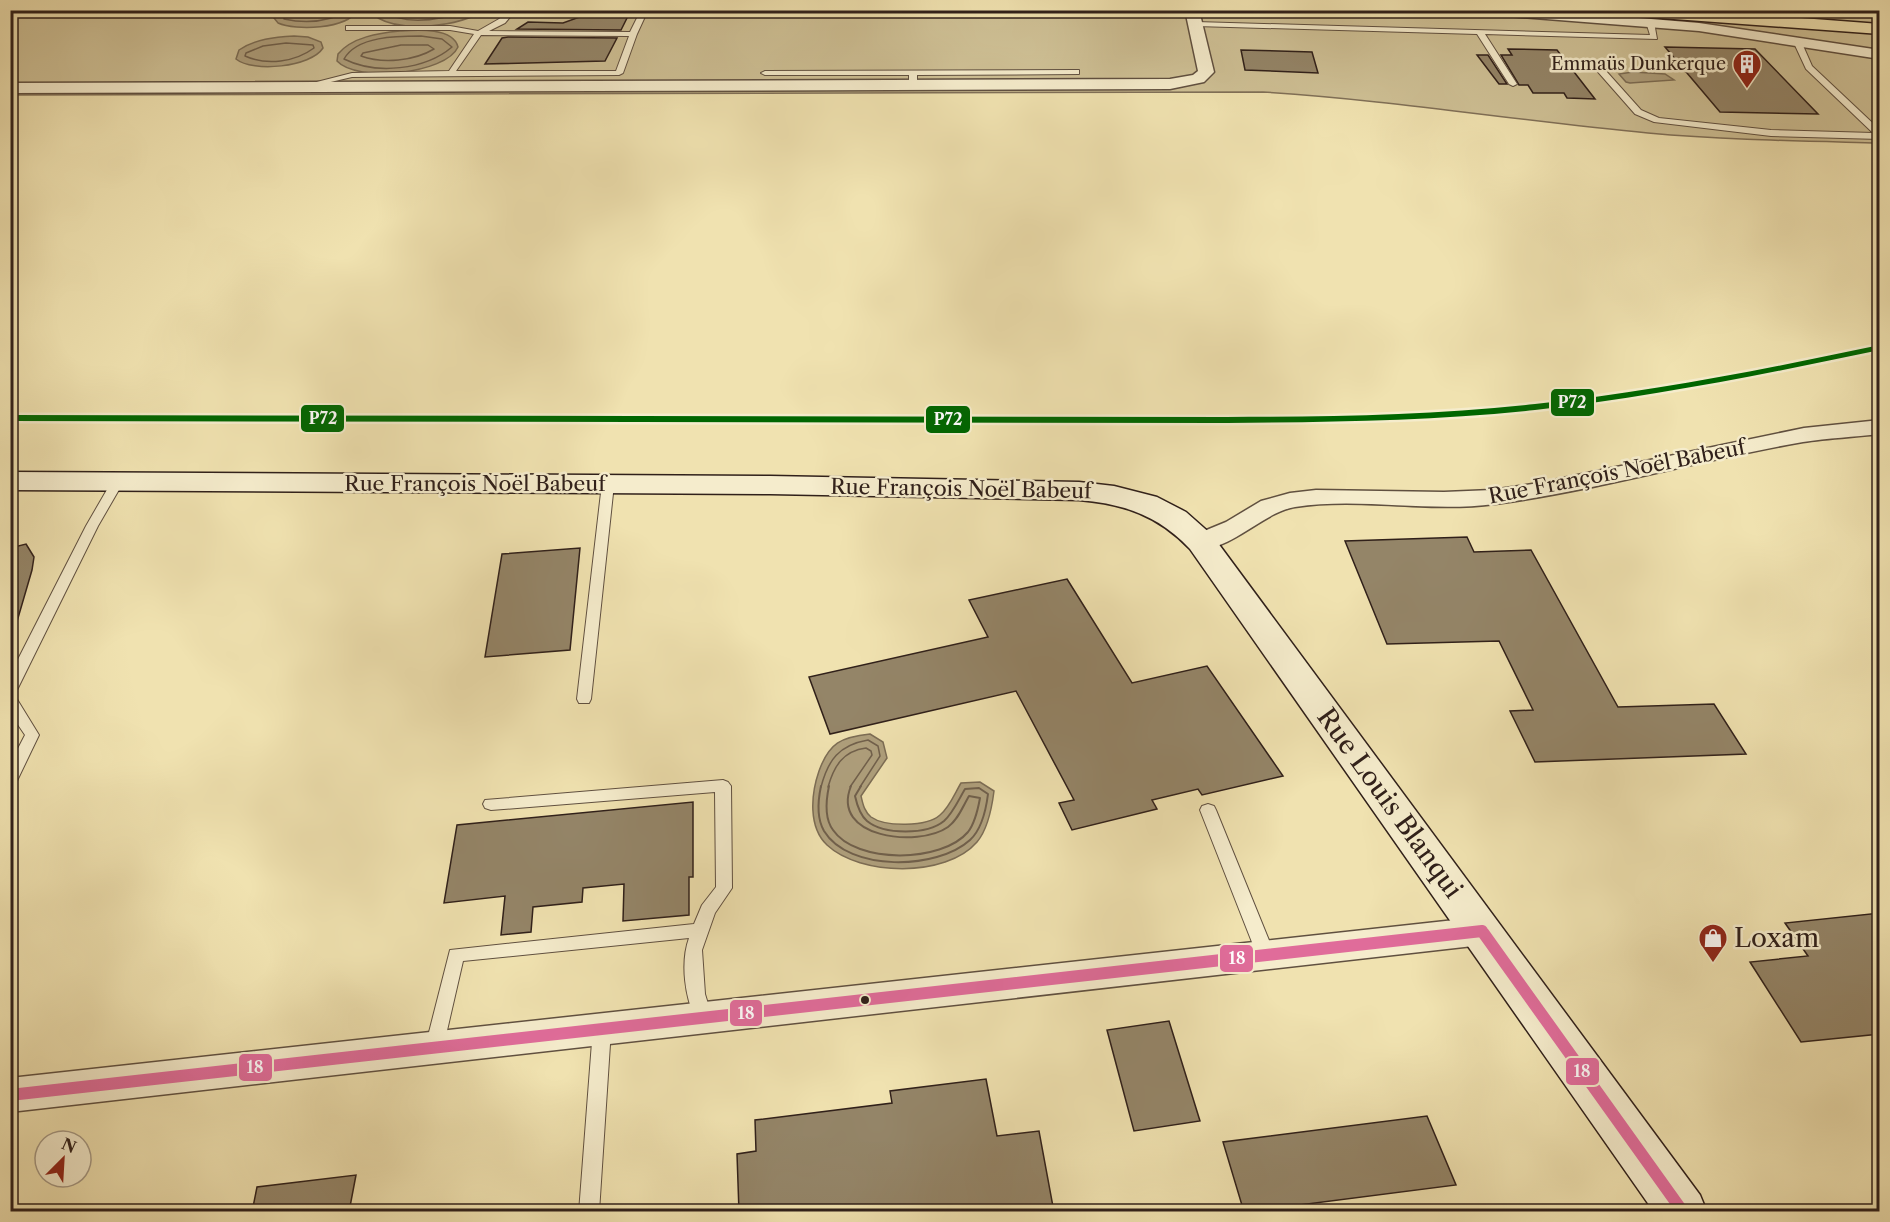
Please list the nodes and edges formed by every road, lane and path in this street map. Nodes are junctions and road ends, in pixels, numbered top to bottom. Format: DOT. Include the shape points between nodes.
graph roads {
  1 [pos="513,10"];
  2 [pos="645,10"];
  3 [pos="1482,10"];
  4 [pos="1619,10"];
  5 [pos="1784,10"];
  6 [pos="1652,16"];
  7 [pos="1194,17"];
  8 [pos="1880,17"];
  9 [pos="1880,27"];
  10 [pos="349,28"];
  11 [pos="479,33"];
  12 [pos="1480,33"];
  13 [pos="633,34"];
  14 [pos="1797,41"];
  15 [pos="1880,55"];
  16 [pos="1595,64"];
  17 [pos="1076,72"];
  18 [pos="451,73"];
  19 [pos="765,73"];
  20 [pos="913,79"];
  21 [pos="1513,84"];
  22 [pos="10,87"];
  23 [pos="300,87"];
  24 [pos="1880,135"];
  25 [pos="1880,427"];
  26 [pos="10,481"];
  27 [pos="118,482"];
  28 [pos="608,484"];
  29 [pos="1201,542"];
  30 [pos="10,690"];
  31 [pos="584,699"];
  32 [pos="10,700"];
  33 [pos="10,781"];
  34 [pos="491,804"];
  35 [pos="1208,810"];
  36 [pos="700,930"];
  37 [pos="1482,931"];
  38 [pos="1266,956"];
  39 [pos="704,1017"];
  40 [pos="602,1029"];
  41 [pos="434,1048"];
  42 [pos="10,1095"];
  43 [pos="589,1212"];
  44 [pos="1683,1212"];
  1 -- 11 [label="lane"];
  2 -- 13 [label="lane"];
  3 -- 6 [label="street"];
  4 -- 9 [label="highway"];
  5 -- 8 [label="highway"];
  6 -- 9 [label="highway"];
  6 -- 12 [label="lane" via="1654,37"];
  6 -- 14 [label="street"];
  7 -- 12 [label="lane"];
  7 -- 20 [label="street" via="1207,68 1192,81 1161,84"];
  10 -- 11 [label="lane" via="450,28"];
  11 -- 13 [label="lane"];
  11 -- 18 [label="lane"];
  12 -- 21 [label="lane"];
  13 -- 18 [label="lane" via="619,73"];
  14 -- 15 [label="street"];
  14 -- 24 [label="lane" via="1809,67"];
  16 -- 24 [label="lane" via="1638,112 1657,120 1771,133"];
  17 -- 20 [label="lane"];
  18 -- 23 [label="lane" via="352,75"];
  19 -- 20 [label="lane"];
  20 -- 23 [label="street"];
  22 -- 23 [label="street"];
  25 -- 29 [label="street, Rue François Noël Babeuf" via="1804,435 1492,497 1290,500 1270,506"];
  26 -- 27 [label="street, Rue François Noël Babeuf"];
  27 -- 28 [label="street, Rue François Noël Babeuf"];
  27 -- 30 [label="lane"];
  28 -- 29 [label="street, Rue François Noël Babeuf" via="1101,493 1132,498 1166,511"];
  28 -- 31 [label="lane"];
  29 -- 37 [label="street, Rue Louis Blanqui"];
  32 -- 33 [label="lane" via="32,735"];
  34 -- 36 [label="lane" via="723,786 724,888"];
  35 -- 38 [label="lane"];
  36 -- 39 [label="lane" via="693,950 696,994"];
  36 -- 41 [label="lane" via="456,955"];
  37 -- 38 [label="street"];
  37 -- 44 [label="street, Rue Louis Blanqui"];
  38 -- 39 [label="street"];
  39 -- 40 [label="street"];
  40 -- 41 [label="street"];
  40 -- 43 [label="lane"];
  41 -- 42 [label="street"];
}
